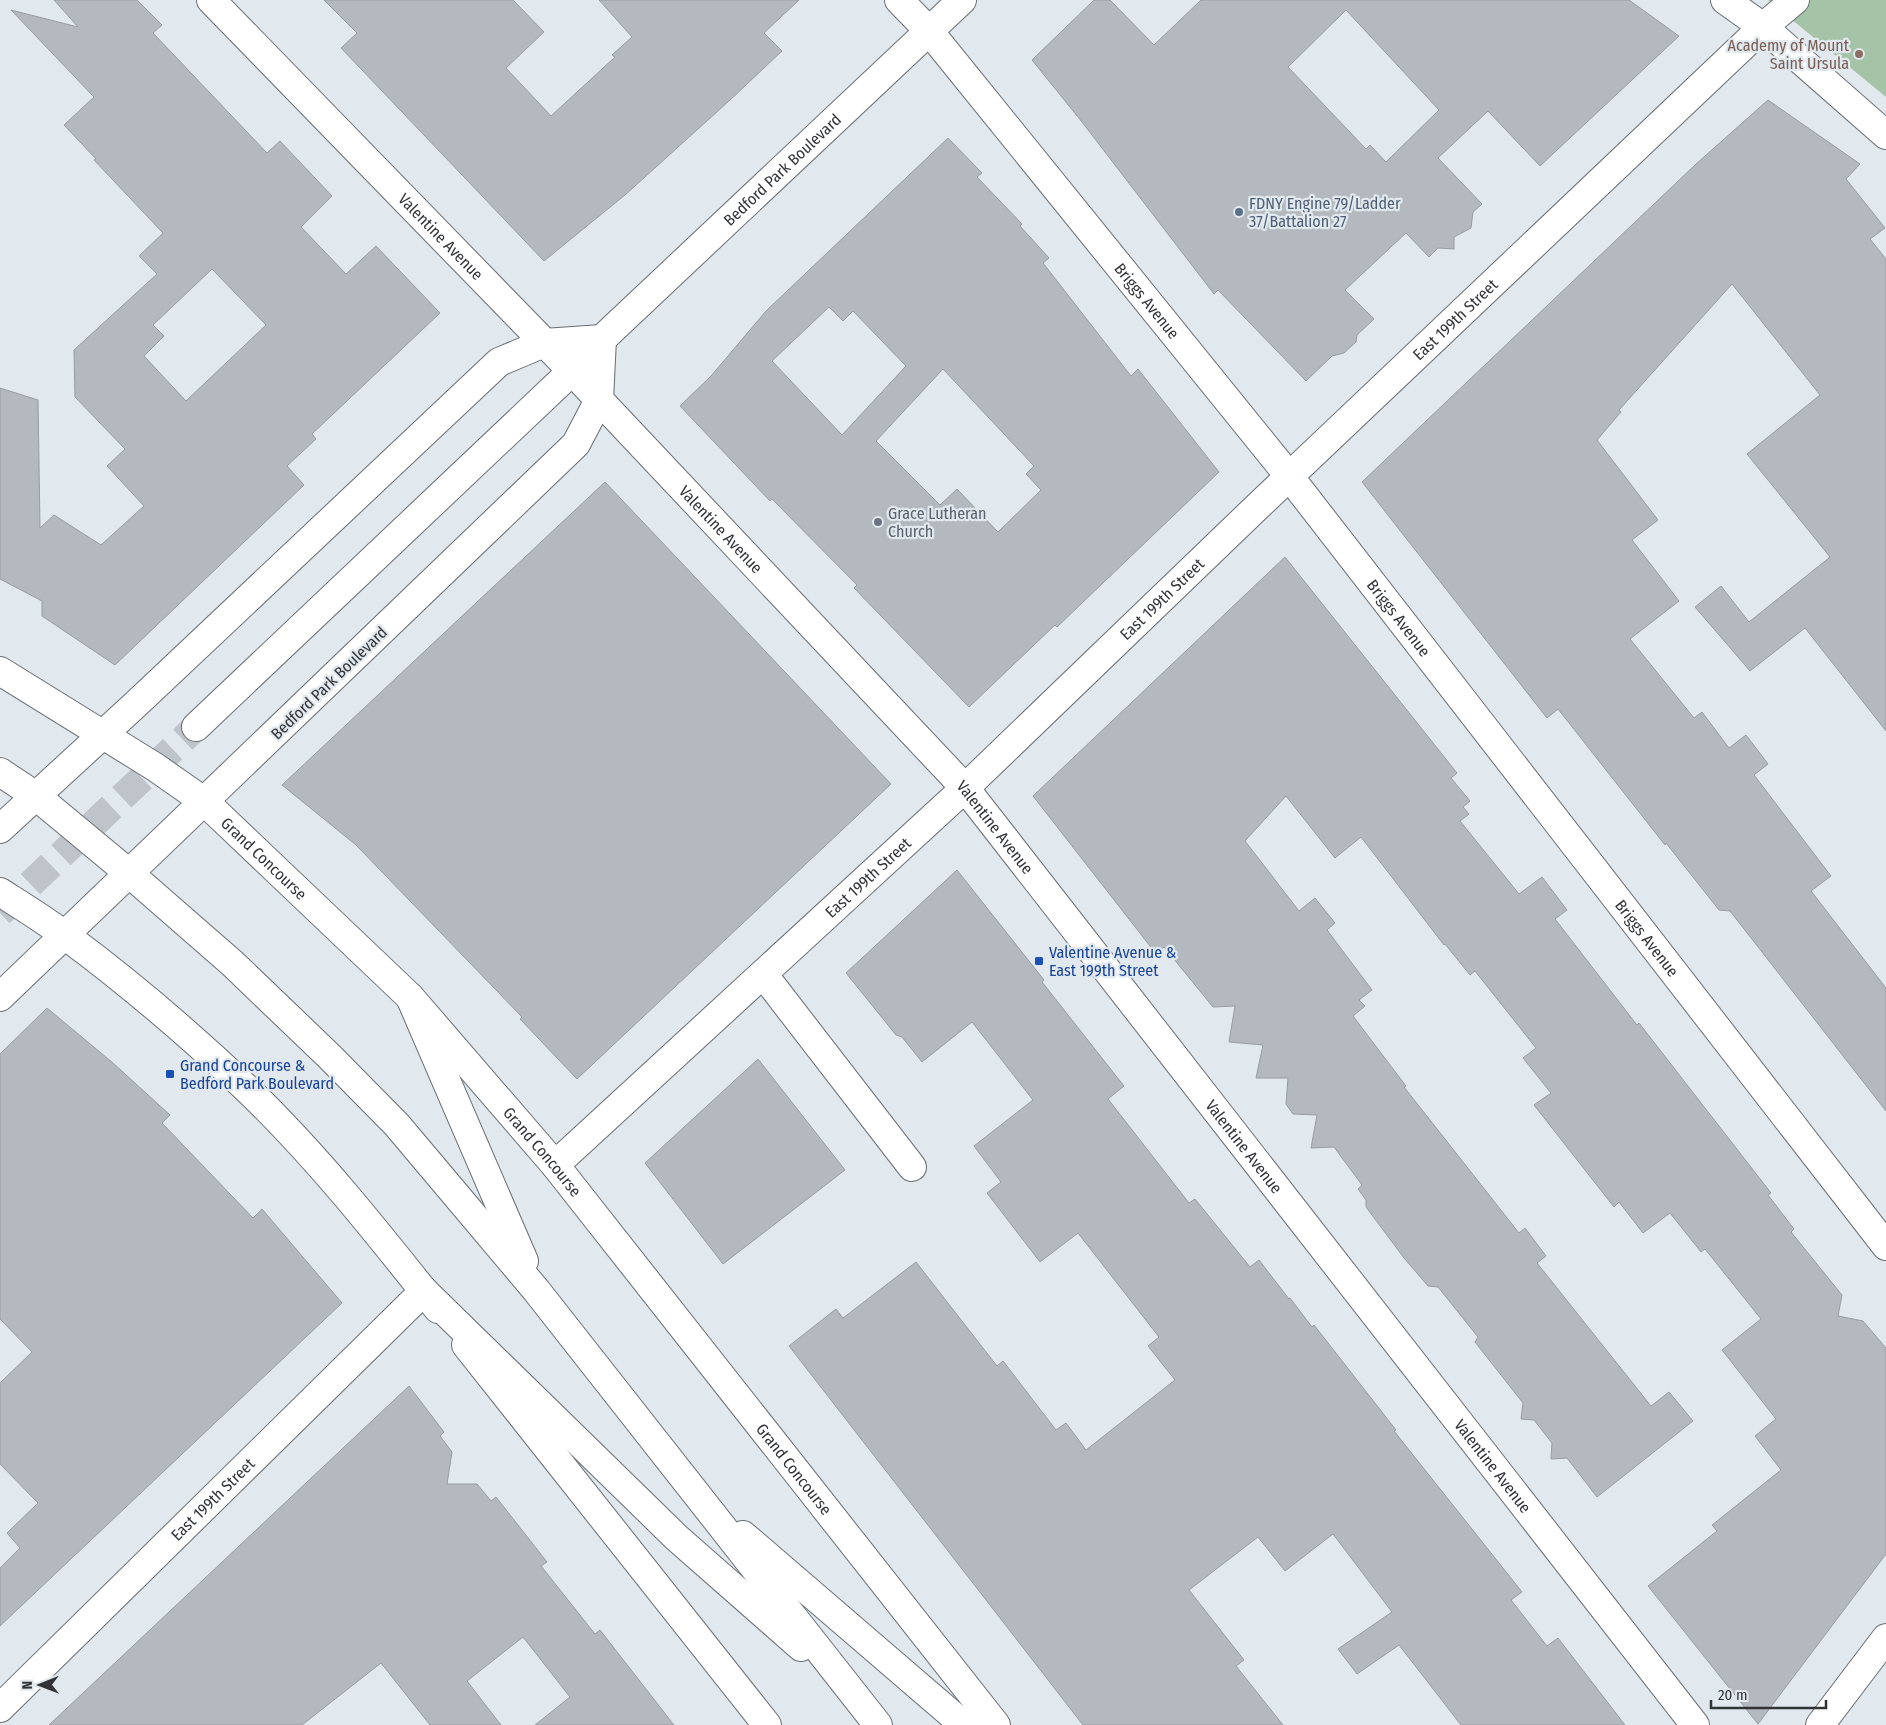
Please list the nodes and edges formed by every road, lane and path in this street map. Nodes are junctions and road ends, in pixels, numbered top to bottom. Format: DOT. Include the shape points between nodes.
graph roads {
  1 [pos="211,0"];
  2 [pos="899,0"];
  3 [pos="962,0"];
  4 [pos="1725,0"];
  5 [pos="1795,0"];
  6 [pos="1763,27"];
  7 [pos="928,31"];
  8 [pos="1886,135"];
  9 [pos="602,339"];
  10 [pos="544,343"];
  11 [pos="572,371"];
  12 [pos="599,400"];
  13 [pos="1289,476"];
  14 [pos="0,670"];
  15 [pos="196,727"];
  16 [pos="104,734"];
  17 [pos="0,772"];
  18 [pos="966,788"];
  19 [pos="36,796"];
  20 [pos="205,802"];
  21 [pos="0,829"];
  22 [pos="130,874"];
  23 [pos="0,892"];
  24 [pos="65,936"];
  25 [pos="763,974"];
  26 [pos="0,997"];
  27 [pos="410,997"];
  28 [pos="555,1165"];
  29 [pos="912,1167"];
  30 [pos="1886,1246"];
  31 [pos="536,1290"];
  32 [pos="424,1291"];
  33 [pos="695,1494"];
  34 [pos="1886,1638"];
  35 [pos="855,1696"];
  36 [pos="0,1708"];
  37 [pos="767,1725"];
  38 [pos="878,1725"];
  39 [pos="964,1725"];
  40 [pos="996,1725"];
  41 [pos="1695,1725"];
  42 [pos="1820,1725"];
  1 -- 10 [label="street, Valentine Avenue"];
  2 -- 7 [label="street, Briggs Avenue"];
  3 -- 7 [label="street, Bedford Park Boulevard"];
  4 -- 6 [label="street"];
  5 -- 6 [label="street, East 199th Street"];
  6 -- 8 [label="street"];
  6 -- 13 [label="street, East 199th Street"];
  7 -- 9 [label="street, Bedford Park Boulevard"];
  7 -- 13 [label="street, Briggs Avenue"];
  9 -- 10 [label="street"];
  9 -- 11 [label="street, Bedford Park Boulevard"];
  9 -- 12 [label="street, Bedford Park Boulevard"];
  10 -- 11 [label="street, Valentine Avenue"];
  10 -- 16 [label="street" via="499,362"];
  11 -- 12 [label="street, Valentine Avenue"];
  11 -- 15 [label="street, Bedford Park Boulevard"];
  12 -- 18 [label="street, Valentine Avenue"];
  12 -- 20 [label="street, Bedford Park Boulevard" via="576,444"];
  13 -- 18 [label="street, East 199th Street"];
  13 -- 30 [label="street, Briggs Avenue"];
  14 -- 16 [label="street, Grand Concourse"];
  16 -- 19 [label="street"];
  16 -- 20 [label="street, Grand Concourse"];
  17 -- 19 [label="street"];
  18 -- 25 [label="street, East 199th Street"];
  18 -- 41 [label="street, Valentine Avenue"];
  19 -- 21 [label="street"];
  19 -- 22 [label="street"];
  20 -- 22 [label="street, Bedford Park Boulevard"];
  20 -- 27 [label="street, Grand Concourse"];
  22 -- 24 [label="street, Bedford Park Boulevard"];
  22 -- 31 [label="street" via="232,963 397,1125"];
  23 -- 24 [label="street"];
  24 -- 26 [label="street, Bedford Park Boulevard"];
  24 -- 32 [label="street" via="185,1032 246,1088 307,1151"];
  25 -- 28 [label="street, East 199th Street"];
  25 -- 29 [label="street"];
  27 -- 28 [label="street, Grand Concourse"];
  27 -- 31 [label="street"];
  28 -- 40 [label="street, Grand Concourse"];
  31 -- 33 [label="street"];
  32 -- 35 [label="street" via="678,1538"];
  32 -- 36 [label="street, East 199th Street"];
  32 -- 37 [label="street"];
  33 -- 35 [label="street"];
  33 -- 39 [label="street"];
  34 -- 42 [label="street"];
  35 -- 38 [label="street"];
}
